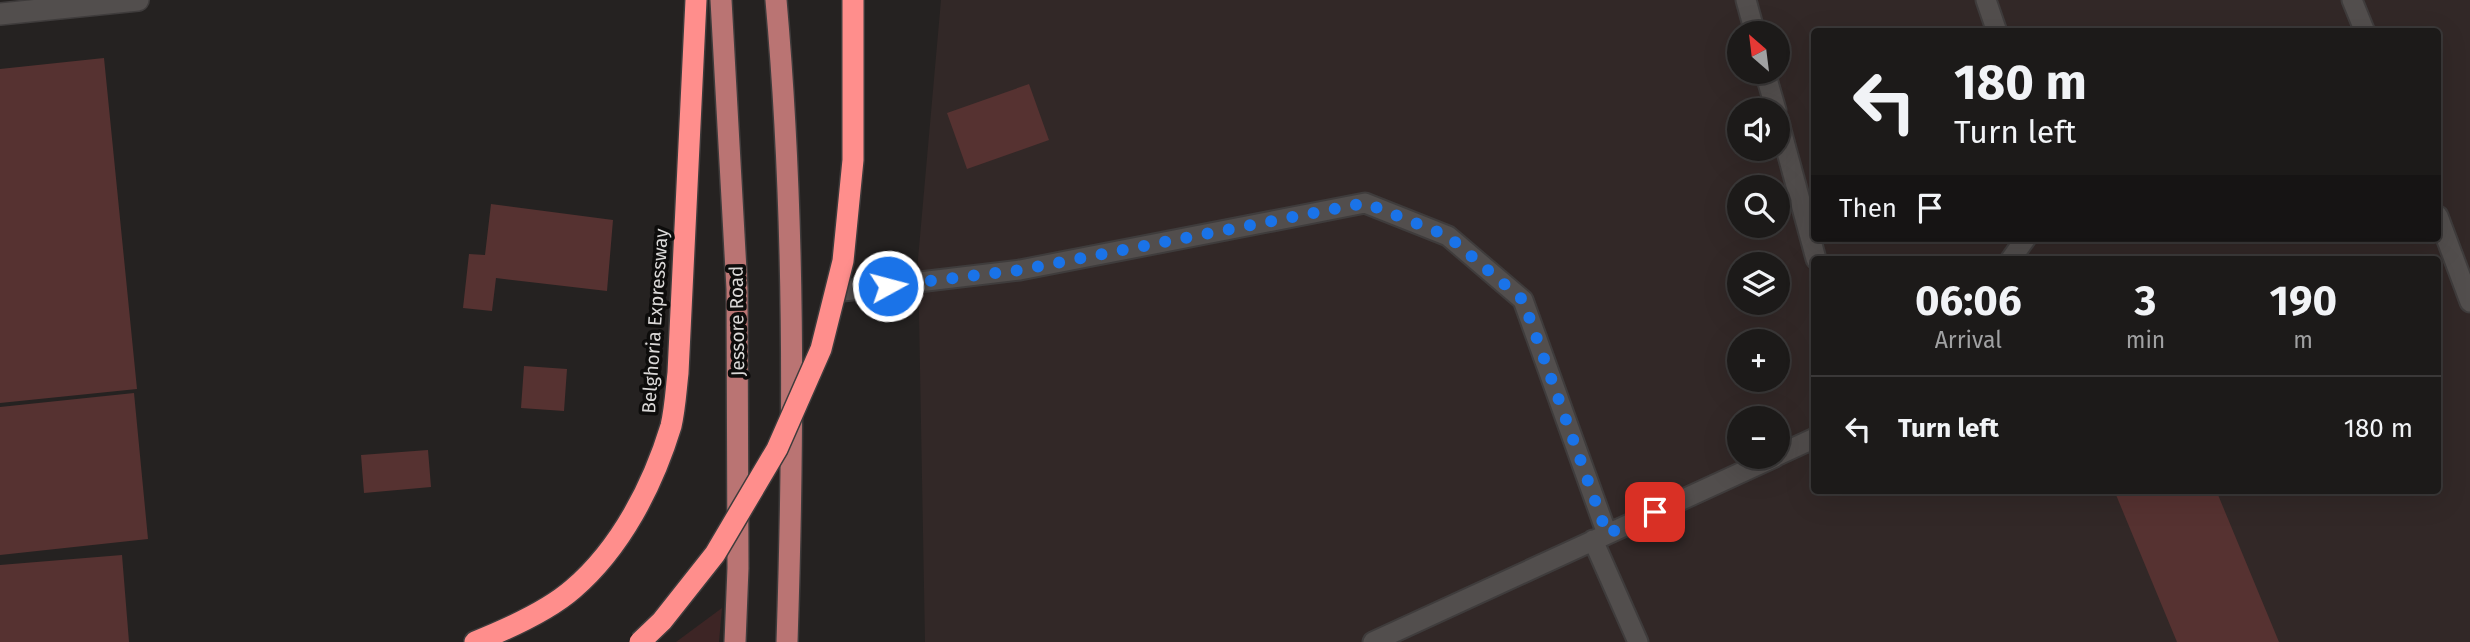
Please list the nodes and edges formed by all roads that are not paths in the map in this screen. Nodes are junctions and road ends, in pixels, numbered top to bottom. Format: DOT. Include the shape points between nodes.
graph roads {
  1 [pos="138,0"];
  2 [pos="696,0"];
  3 [pos="720,0"];
  4 [pos="776,0"];
  5 [pos="853,0"];
  6 [pos="1746,0"];
  7 [pos="1986,0"];
  8 [pos="2353,0"];
  9 [pos="0,14"];
  10 [pos="1752,21"];
  11 [pos="1996,28"];
  12 [pos="2364,28"];
  13 [pos="1789,161"];
  14 [pos="2441,224"];
  15 [pos="1811,241"];
  16 [pos="835,292"];
  17 [pos="2470,302"];
  18 [pos="1811,440"];
  19 [pos="1790,450"];
  20 [pos="1748,469"];
  21 [pos="1600,537"];
  22 [pos="475,642"];
  23 [pos="640,642"];
  24 [pos="735,642"];
  25 [pos="787,642"];
  26 [pos="1373,642"];
  27 [pos="1638,642"];
  1 -- 9 [label="street"];
  2 -- 22 [label="highway, Belghoria Expressway" via="678,373 671,424 649,485 612,548 573,590 530,617"];
  3 -- 24 [label="main road, Jessore Road" via="737,302"];
  4 -- 25 [label="main road" via="786,105 791,296"];
  5 -- 16 [label="highway, bridge" via="853,160 843,261"];
  6 -- 10 [label="lane"];
  7 -- 11 [label="lane"];
  8 -- 12 [label="lane"];
  13 -- 15 [label="lane"];
  14 -- 17 [label="lane"];
  16 -- 21 [label="lane" via="1020,270 1365,203 1448,236 1523,300"];
  16 -- 23 [label="highway, bridge" via="821,349 778,449 715,554"];
  18 -- 19 [label="lane"];
  20 -- 21 [label="lane"];
  21 -- 26 [label="lane"];
  21 -- 27 [label="lane"];
}
